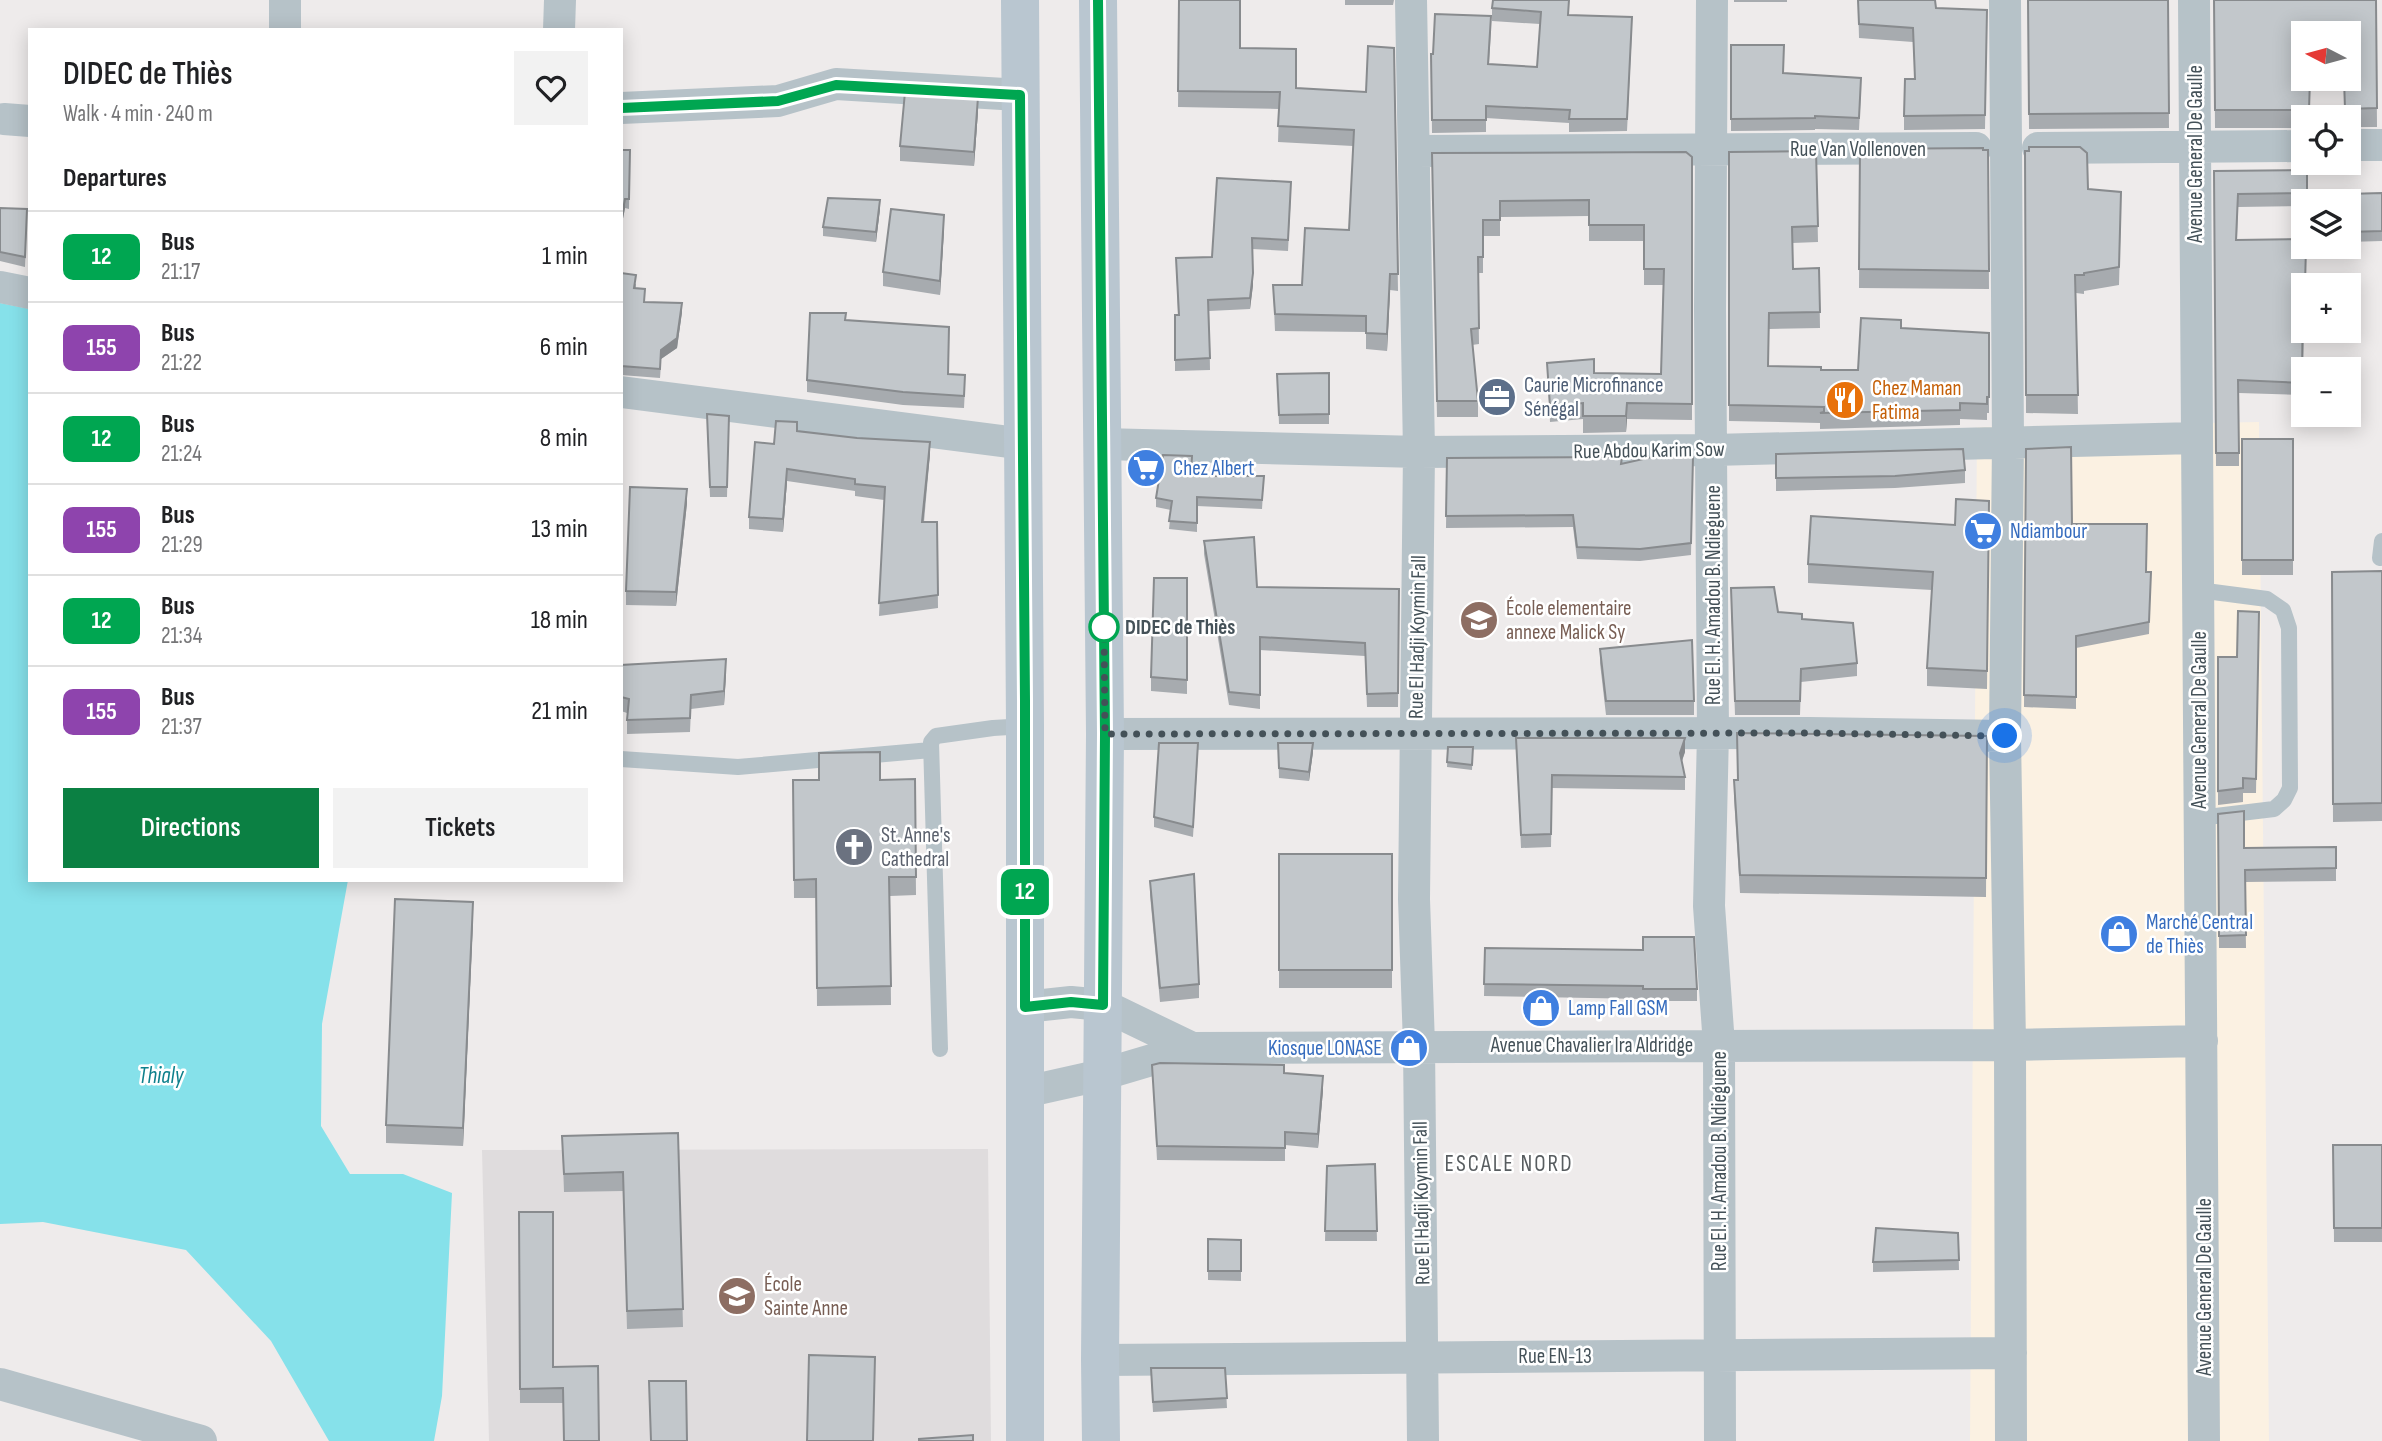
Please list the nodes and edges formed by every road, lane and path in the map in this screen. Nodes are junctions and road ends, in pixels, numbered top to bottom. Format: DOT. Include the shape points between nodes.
graph roads {
  1 [pos="285,0"];
  2 [pos="560,0"];
  3 [pos="1020,0"];
  4 [pos="1098,0"];
  5 [pos="1411,0"];
  6 [pos="1712,0"];
  7 [pos="2006,0"];
  8 [pos="2194,0"];
  9 [pos="285,28"];
  10 [pos="559,28"];
  11 [pos="1020,95"];
  12 [pos="623,108"];
  13 [pos="2361,145"];
  14 [pos="2382,145"];
  15 [pos="2196,146"];
  16 [pos="2291,146"];
  17 [pos="2006,148"];
  18 [pos="1712,149"];
  19 [pos="1414,152"];
  20 [pos="0,287"];
  21 [pos="28,293"];
  22 [pos="623,391"];
  23 [pos="2196,438"];
  24 [pos="2008,441"];
  25 [pos="1024,444"];
  26 [pos="1102,444"];
  27 [pos="1713,450"];
  28 [pos="1419,452"];
  29 [pos="2382,541"];
  30 [pos="2380,558"];
  31 [pos="2198,590"];
  32 [pos="1025,726"];
  33 [pos="1713,733"];
  34 [pos="1105,734"];
  35 [pos="1415,735"];
  36 [pos="2005,736"];
  37 [pos="931,750"];
  38 [pos="623,759"];
  39 [pos="2199,818"];
  40 [pos="1103,1005"];
  41 [pos="1025,1007"];
  42 [pos="2202,1041"];
  43 [pos="1419,1045"];
  44 [pos="1719,1045"];
  45 [pos="2010,1045"];
  46 [pos="1192,1048"];
  47 [pos="940,1049"];
  48 [pos="1101,1074"];
  49 [pos="1025,1092"];
  50 [pos="2011,1353"];
  51 [pos="1720,1354"];
  52 [pos="1422,1357"];
  53 [pos="1100,1360"];
  54 [pos="0,1384"];
  55 [pos="201,1441"];
  56 [pos="1025,1441"];
  57 [pos="1101,1441"];
  58 [pos="1423,1441"];
  59 [pos="1720,1441"];
  60 [pos="2011,1441"];
  61 [pos="2204,1441"];
  1 -- 9 [label="street"];
  2 -- 10 [label="street"];
  3 -- 11 [label="main road"];
  4 -- 26 [label="main road"];
  5 -- 19 [label="street, Rue El Hadji Koymin Fall"];
  6 -- 18 [label="street, Rue El. H. Amadou B. Ndieguene"];
  7 -- 17 [label="street"];
  8 -- 15 [label="street, Avenue General De Gaulle"];
  11 -- 12 [label="street" via="836,85 778,101"];
  11 -- 25 [label="main road"];
  13 -- 14 [label="street"];
  15 -- 16 [label="street, Rue Van Vollenoven"];
  15 -- 17 [label="street, Rue Van Vollenoven"];
  15 -- 23 [label="street, Avenue General De Gaulle"];
  17 -- 18 [label="street, Rue Van Vollenoven"];
  17 -- 24 [label="street"];
  18 -- 19 [label="street, Rue Van Vollenoven"];
  18 -- 27 [label="street, Rue El. H. Amadou B. Ndieguene"];
  19 -- 28 [label="street, Rue El Hadji Koymin Fall"];
  20 -- 21 [label="street"];
  22 -- 25 [label="street"];
  23 -- 24 [label="street, Rue Abdou Karim Sow"];
  23 -- 31 [label="street, Avenue General De Gaulle"];
  24 -- 27 [label="street, Rue Abdou Karim Sow"];
  24 -- 36 [label="street"];
  25 -- 32 [label="main road"];
  26 -- 28 [label="street, Rue Abdou Karim Sow"];
  26 -- 34 [label="main road"];
  27 -- 28 [label="street, Rue Abdou Karim Sow"];
  27 -- 33 [label="street, Rue El. H. Amadou B. Ndieguene"];
  28 -- 35 [label="street, Rue El Hadji Koymin Fall"];
  29 -- 30 [label="lane"];
  31 -- 39 [label="street, Avenue General De Gaulle"];
  31 -- 39 [label="lane" via="2267,599 2283,610 2289,628 2290,788 2274,809"];
  32 -- 37 [label="lane" via="936,736"];
  32 -- 41 [label="main road"];
  33 -- 35 [label="street"];
  33 -- 36 [label="street"];
  33 -- 44 [label="street, Rue El. H. Amadou B. Ndieguene" via="1709,906"];
  34 -- 35 [label="street"];
  34 -- 40 [label="main road"];
  35 -- 43 [label="street, Rue El Hadji Koymin Fall"];
  36 -- 45 [label="street"];
  37 -- 38 [label="lane" via="738,766"];
  37 -- 47 [label="lane"];
  39 -- 42 [label="street, Avenue General De Gaulle"];
  40 -- 41 [label="street" via="1071,1002"];
  40 -- 46 [label="street"];
  40 -- 48 [label="main road"];
  41 -- 49 [label="main road"];
  42 -- 45 [label="street, Avenue Chavalier Ira Aldridge"];
  42 -- 61 [label="street, Avenue General De Gaulle"];
  43 -- 44 [label="street, Avenue Chavalier Ira Aldridge"];
  43 -- 46 [label="street, Avenue Chavalier Ira Aldridge"];
  43 -- 52 [label="street, Rue El Hadji Koymin Fall"];
  44 -- 45 [label="street, Avenue Chavalier Ira Aldridge"];
  44 -- 51 [label="street, Rue El. H. Amadou B. Ndieguene"];
  45 -- 50 [label="street"];
  46 -- 48 [label="street"];
  48 -- 49 [label="street"];
  48 -- 53 [label="main road"];
  49 -- 56 [label="main road"];
  50 -- 51 [label="street, Rue EN-13"];
  50 -- 60 [label="street"];
  51 -- 52 [label="street, Rue EN-13"];
  51 -- 59 [label="street, Rue El. H. Amadou B. Ndieguene"];
  52 -- 53 [label="street, Rue EN-13"];
  52 -- 58 [label="street, Rue El Hadji Koymin Fall"];
  53 -- 57 [label="main road"];
  54 -- 55 [label="street"];
}
